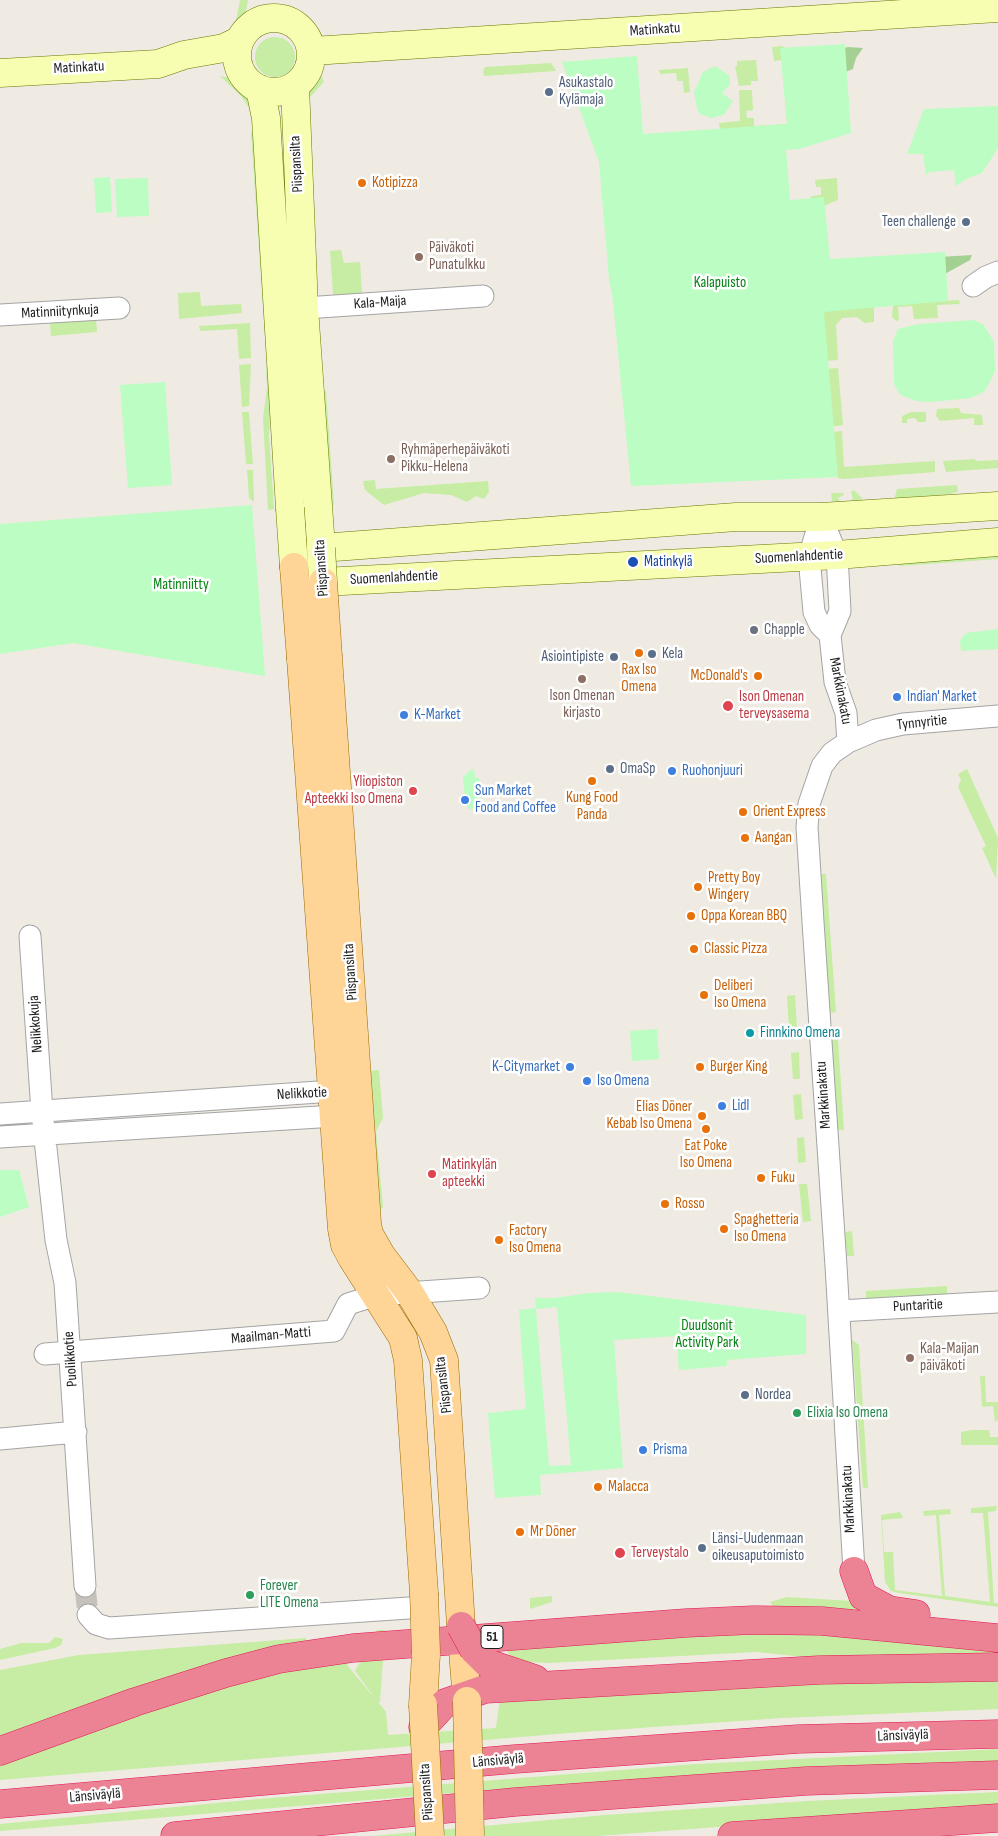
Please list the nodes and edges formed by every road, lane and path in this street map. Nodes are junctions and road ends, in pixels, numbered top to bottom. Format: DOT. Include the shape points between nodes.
graph roads {
  1 [pos="998,8"];
  2 [pos="283,10"];
  3 [pos="248,22"];
  4 [pos="312,50"];
  5 [pos="158,64"];
  6 [pos="0,73"];
  7 [pos="251,82"];
  8 [pos="295,86"];
  9 [pos="998,272"];
  10 [pos="973,286"];
  11 [pos="483,296"];
  12 [pos="119,308"];
  13 [pos="304,308"];
  14 [pos="278,310"];
  15 [pos="0,315"];
  16 [pos="998,506"];
  17 [pos="821,517"];
  18 [pos="998,542"];
  19 [pos="320,548"];
  20 [pos="837,555"];
  21 [pos="809,556"];
  22 [pos="294,567"];
  23 [pos="323,582"];
  24 [pos="830,635"];
  25 [pos="998,716"];
  26 [pos="848,742"];
  27 [pos="30,936"];
  28 [pos="359,1101"];
  29 [pos="334,1104"];
  30 [pos="42,1112"];
  31 [pos="0,1114"];
  32 [pos="46,1134"];
  33 [pos="0,1137"];
  34 [pos="479,1288"];
  35 [pos="409,1292"];
  36 [pos="377,1295"];
  37 [pos="998,1302"];
  38 [pos="839,1311"];
  39 [pos="70,1352"];
  40 [pos="45,1354"];
  41 [pos="76,1432"];
  42 [pos="0,1439"];
  43 [pos="854,1571"];
  44 [pos="85,1586"];
  45 [pos="416,1600"];
  46 [pos="88,1615"];
  47 [pos="998,1629"];
  48 [pos="998,1638"];
  49 [pos="466,1642"];
  50 [pos="998,1667"];
  51 [pos="550,1685"];
  52 [pos="445,1706"];
  53 [pos="998,1734"];
  54 [pos="0,1751"];
  55 [pos="998,1775"];
  56 [pos="0,1804"];
  57 [pos="998,1818"];
  58 [pos="175,1836"];
  59 [pos="430,1836"];
  60 [pos="470,1836"];
  61 [pos="732,1836"];
  1 -- 4 [label="main road, Matinkatu"];
  2 -- 3 [label="main road" via="269,18"];
  2 -- 4 [label="main road" via="301,28"];
  3 -- 5 [label="main road, Matinkatu" via="224,48 184,55"];
  3 -- 7 [label="main road" via="237,58"];
  4 -- 8 [label="main road" via="308,71"];
  5 -- 6 [label="main road, Matinkatu"];
  5 -- 7 [label="main road, Matinkatu" via="184,70 213,70"];
  7 -- 8 [label="main road" via="281,92"];
  7 -- 14 [label="main road, Piispansilta" via="266,118"];
  8 -- 13 [label="main road, Piispansilta"];
  9 -- 10 [label="street"];
  11 -- 13 [label="street, Kala-Maija"];
  12 -- 15 [label="street, Matinniitynkuja"];
  13 -- 14 [label="street, Kala-Maija"];
  13 -- 19 [label="main road, Piispansilta"];
  14 -- 22 [label="main road, Piispansilta, bridge"];
  16 -- 17 [label="main road"];
  17 -- 19 [label="main road" via="736,517"];
  17 -- 20 [label="street, Markkinakatu"];
  17 -- 21 [label="street"];
  18 -- 20 [label="main road, Suomenlahdentie"];
  19 -- 22 [label="main road"];
  19 -- 23 [label="main road, Piispansilta, bridge"];
  20 -- 21 [label="main road, Suomenlahdentie"];
  20 -- 24 [label="street, Markkinakatu" via="840,611"];
  21 -- 23 [label="main road, Suomenlahdentie"];
  21 -- 24 [label="street" via="814,612"];
  22 -- 23 [label="main road"];
  22 -- 29 [label="main road, Piispansilta, bridge"];
  23 -- 28 [label="main road, Piispansilta, bridge"];
  24 -- 26 [label="street, Markkinakatu" via="835,682 846,712"];
  25 -- 26 [label="street, Tynnyritie" via="903,724 876,730"];
  26 -- 38 [label="street, Markkinakatu" via="832,753 822,766 808,804 807,827"];
  27 -- 30 [label="street, Nelikkokuja"];
  28 -- 29 [label="street, Nelikkotie"];
  28 -- 35 [label="main road, Piispansilta" via="368,1234"];
  29 -- 30 [label="street, Nelikkotie"];
  29 -- 32 [label="street, Nelikkotie"];
  29 -- 36 [label="main road, Piispansilta" via="345,1245"];
  30 -- 31 [label="street, Nelikkotie"];
  30 -- 32 [label="street, Nelikkokuja"];
  32 -- 33 [label="street, Nelikkotie"];
  32 -- 39 [label="street, Puolikkotie"];
  34 -- 35 [label="street, Maailman-Matti"];
  35 -- 36 [label="street, Maailman-Matti"];
  35 -- 49 [label="main road, Piispansilta" via="433,1332 444,1360 458,1591"];
  36 -- 39 [label="street, Maailman-Matti" via="348,1304 334,1331"];
  36 -- 45 [label="main road, Piispansilta" via="403,1338 408,1360"];
  37 -- 38 [label="street, Puntaritie"];
  38 -- 43 [label="street, Markkinakatu"];
  39 -- 40 [label="street, Maailman-Matti"];
  39 -- 41 [label="street, Puolikkotie"];
  41 -- 42 [label="street"];
  41 -- 44 [label="street, Puolikkotie"];
  43 -- 47 [label="highway" via="863,1596 879,1606"];
  45 -- 46 [label="street" via="109,1628 96,1624"];
  45 -- 52 [label="main road, Piispansilta, bridge" via="426,1654"];
  48 -- 54 [label="highway, 51" via="822,1621 754,1620 353,1648 279,1659 226,1673"];
  49 -- 51 [label="highway" via="487,1663"];
  49 -- 52 [label="main road, Piispansilta"];
  50 -- 51 [label="highway" via="819,1670"];
  51 -- 52 [label="highway" via="485,1689"];
  52 -- 59 [label="main road, Piispansilta, bridge"];
  52 -- 60 [label="main road, Piispansilta, bridge"];
  53 -- 56 [label="highway, Länsiväylä" via="749,1742"];
  55 -- 58 [label="highway" via="806,1781 515,1802"];
  57 -- 61 [label="highway"];
}
